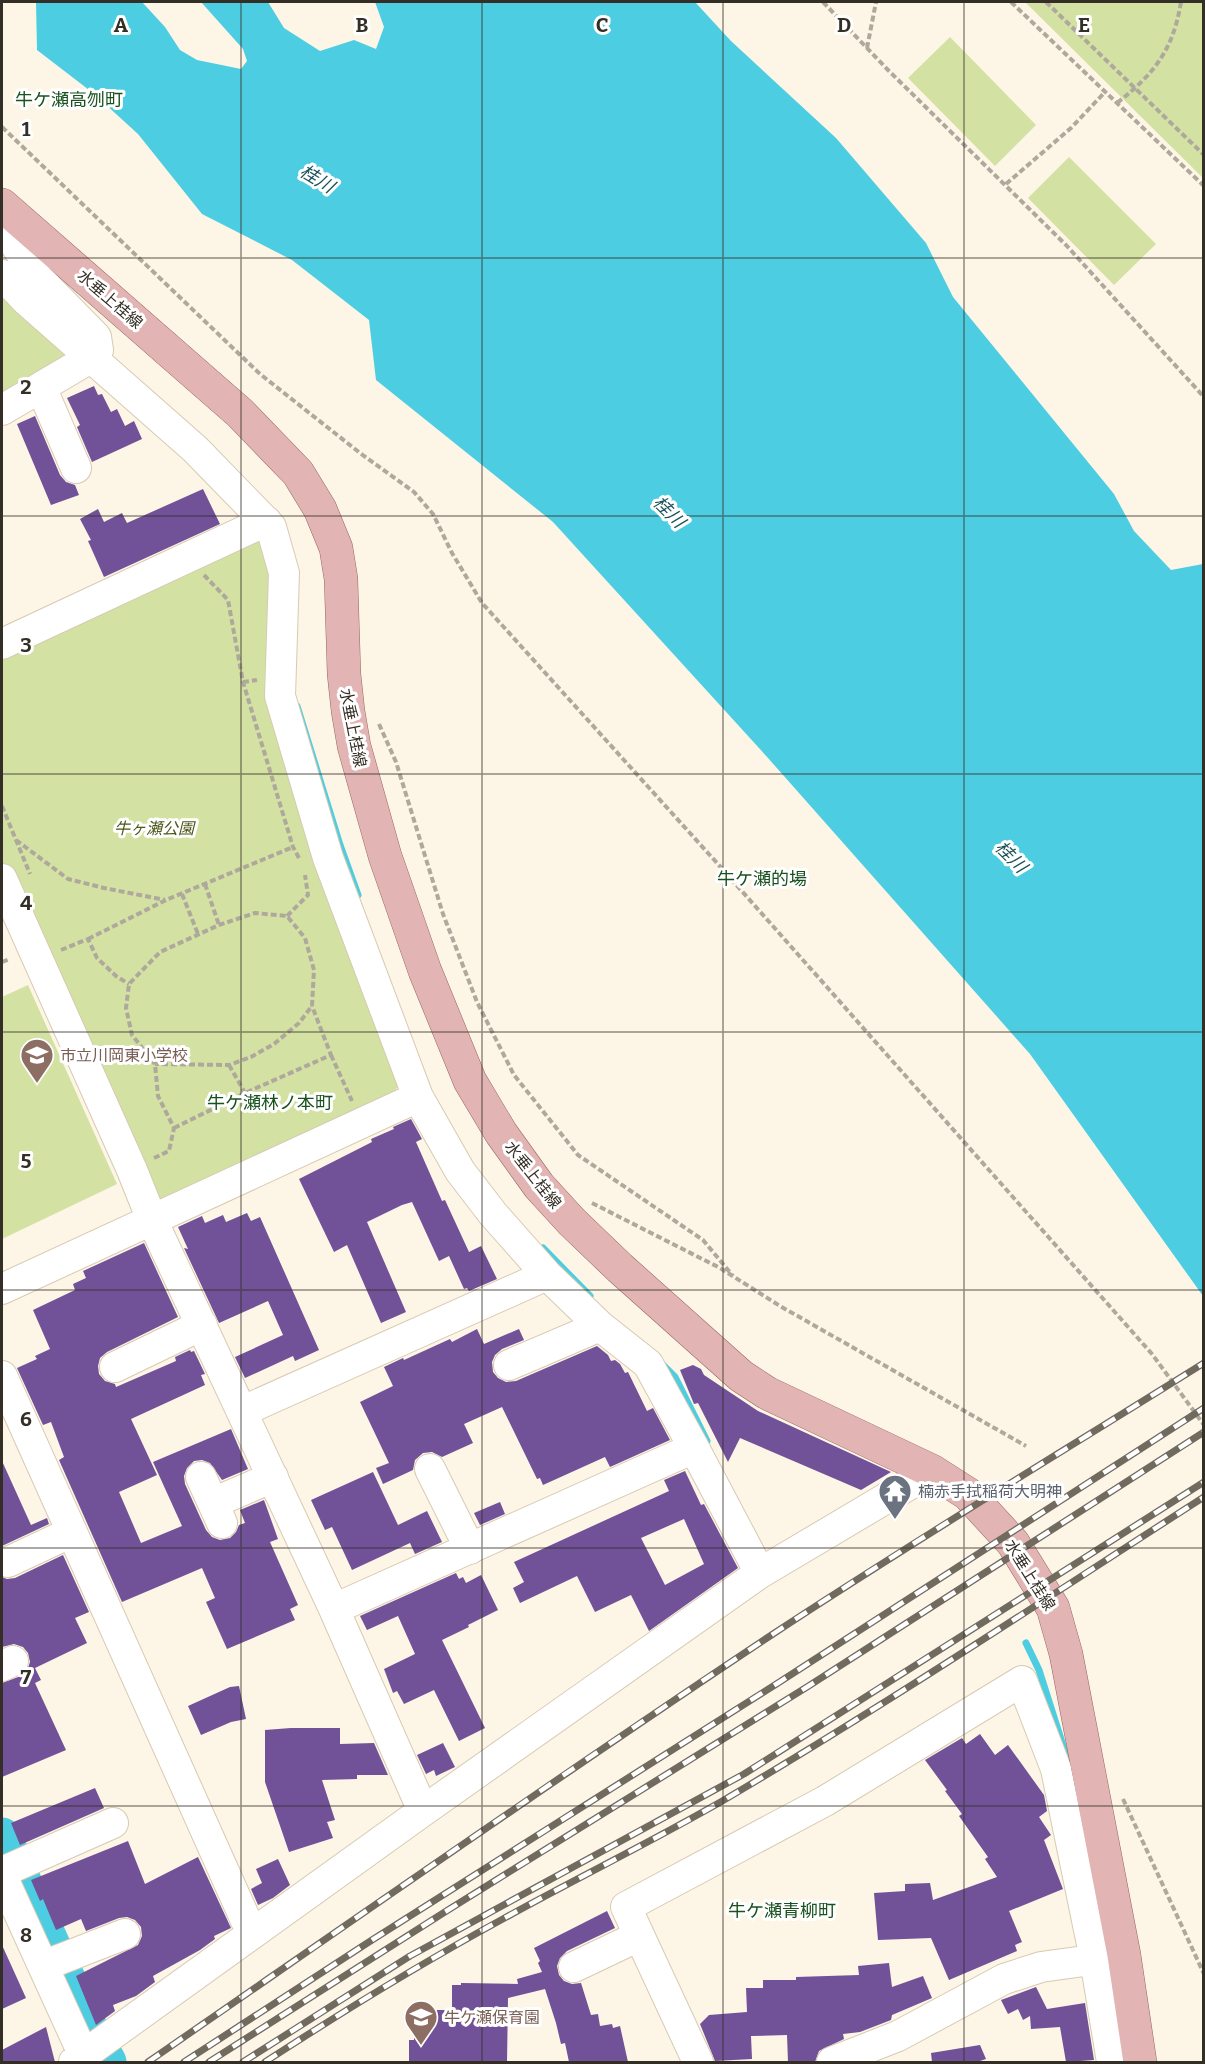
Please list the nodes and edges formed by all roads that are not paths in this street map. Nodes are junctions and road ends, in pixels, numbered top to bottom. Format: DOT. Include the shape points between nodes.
graph roads {
  1 [pos="2,205"];
  2 [pos="2,225"];
  3 [pos="2,275"];
  4 [pos="95,348"];
  5 [pos="41,387"];
  6 [pos="2,410"];
  7 [pos="76,468"];
  8 [pos="266,521"];
  9 [pos="2,644"];
  10 [pos="2,879"];
  11 [pos="418,1097"];
  12 [pos="152,1220"];
  13 [pos="547,1275"];
  14 [pos="2,1288"];
  15 [pos="202,1325"];
  16 [pos="600,1326"];
  17 [pos="509,1365"];
  18 [pos="115,1367"];
  19 [pos="2,1376"];
  20 [pos="243,1411"];
  21 [pos="694,1448"];
  22 [pos="430,1469"];
  23 [pos="273,1477"];
  24 [pos="917,1480"];
  25 [pos="212,1501"];
  26 [pos="72,1532"];
  27 [pos="470,1548"];
  28 [pos="8,1562"];
  29 [pos="760,1573"];
  30 [pos="334,1609"];
  31 [pos="423,1811"];
  32 [pos="113,1823"];
  33 [pos="2,1874"];
  34 [pos="124,1934"];
  35 [pos="252,1934"];
  36 [pos="639,1936"];
  37 [pos="1109,1957"];
  38 [pos="43,1966"];
  39 [pos="574,1966"];
  40 [pos="87,2054"];
  41 [pos="698,2062"];
  42 [pos="832,2062"];
  43 [pos="1112,2062"];
  44 [pos="1140,2062"];
  1 -- 24 [label="main road, 水垂上桂線" via="240,413 298,473 320,509 336,548 341,579 344,674 354,746 385,856 425,971 470,1081 539,1186 572,1222 741,1376"];
  2 -- 4 [label="street" via="38,278"];
  3 -- 4 [label="street" via="27,301"];
  4 -- 5 [label="street"];
  4 -- 8 [label="street"];
  5 -- 6 [label="street"];
  5 -- 7 [label="street"];
  8 -- 9 [label="street"];
  8 -- 11 [label="street" via="271,526 284,573 280,696 328,858"];
  10 -- 12 [label="street"];
  11 -- 12 [label="street"];
  11 -- 13 [label="street" via="460,1171"];
  12 -- 14 [label="street"];
  12 -- 15 [label="street"];
  13 -- 16 [label="street"];
  13 -- 20 [label="street"];
  15 -- 18 [label="street"];
  15 -- 20 [label="street"];
  16 -- 17 [label="street"];
  16 -- 21 [label="street" via="648,1364"];
  19 -- 26 [label="street"];
  20 -- 23 [label="street"];
  21 -- 27 [label="street"];
  21 -- 29 [label="street"];
  22 -- 27 [label="street"];
  23 -- 25 [label="street"];
  23 -- 30 [label="street"];
  24 -- 29 [label="street"];
  24 -- 37 [label="main road, 水垂上桂線" via="968,1494 1013,1543 1053,1608 1065,1654"];
  26 -- 28 [label="street"];
  26 -- 35 [label="street"];
  27 -- 30 [label="street"];
  29 -- 31 [label="street"];
  30 -- 31 [label="street"];
  31 -- 35 [label="street"];
  32 -- 33 [label="street"];
  33 -- 38 [label="street"];
  34 -- 38 [label="street"];
  35 -- 40 [label="street"];
  36 -- 37 [label="street" via="626,1907 825,1801 1022,1681 1056,1769"];
  36 -- 39 [label="street"];
  36 -- 41 [label="street"];
  37 -- 42 [label="street" via="1041,1966 1004,1979 898,2036"];
  37 -- 43 [label="street"];
  37 -- 44 [label="main road, 水垂上桂線"];
  38 -- 40 [label="street"];
}
